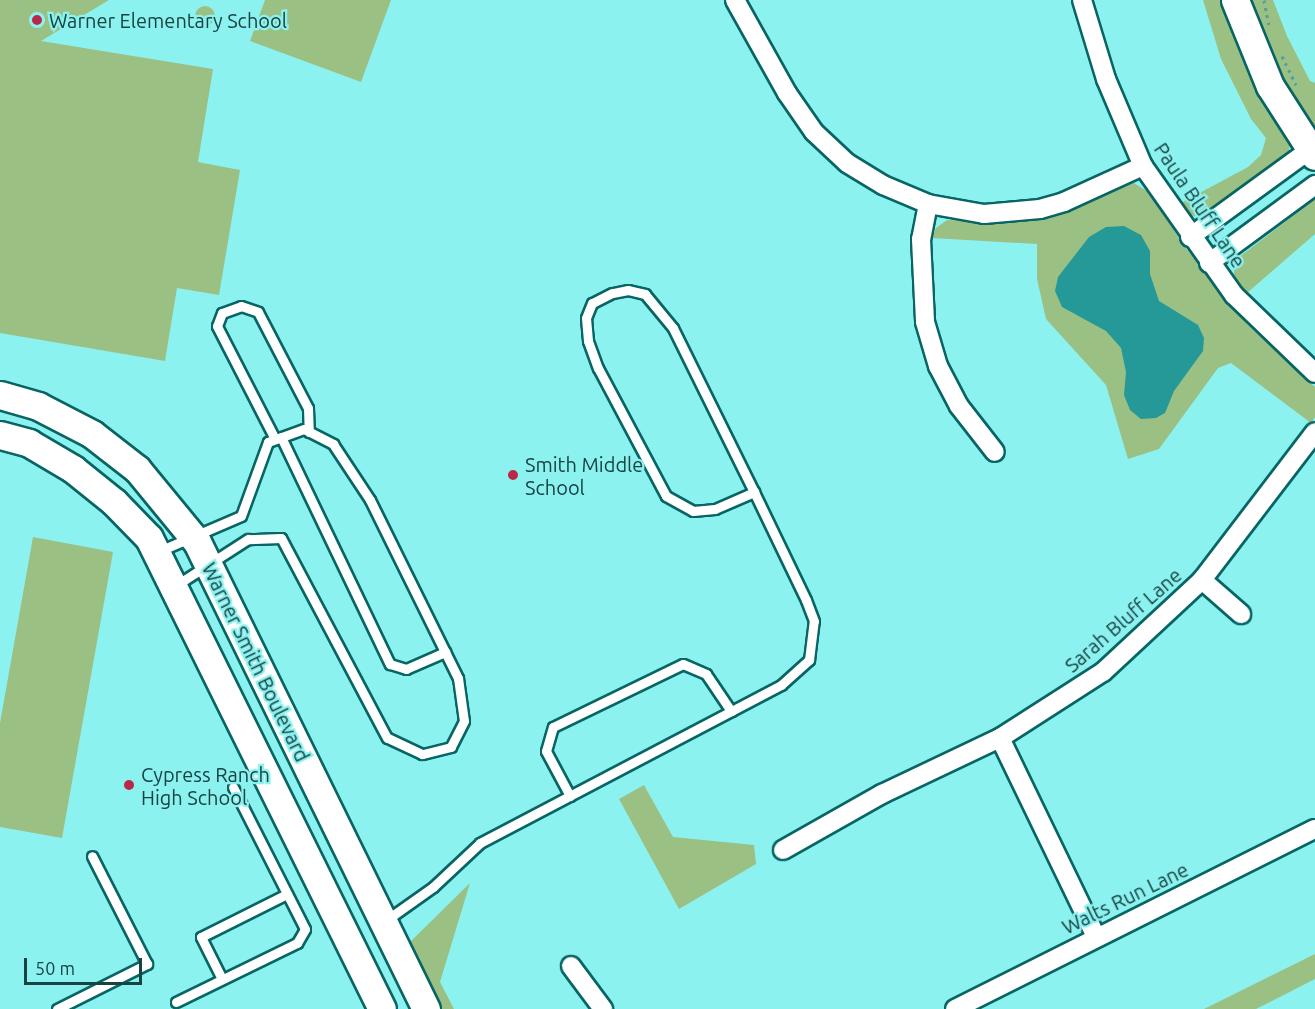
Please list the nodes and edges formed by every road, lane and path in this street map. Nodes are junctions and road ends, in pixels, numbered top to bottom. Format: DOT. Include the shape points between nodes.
graph roads {
  1 [pos="735,0"];
  2 [pos="1082,0"];
  3 [pos="1235,0"];
  4 [pos="1264,0"];
  5 [pos="1271,32"];
  6 [pos="1278,48"];
  7 [pos="1299,96"];
  8 [pos="1313,150"];
  9 [pos="1143,166"];
  10 [pos="1315,185"];
  11 [pos="928,204"];
  12 [pos="1190,237"];
  13 [pos="1209,263"];
  14 [pos="1315,373"];
  15 [pos="0,395"];
  16 [pos="309,432"];
  17 [pos="1315,432"];
  18 [pos="0,435"];
  19 [pos="278,438"];
  20 [pos="994,452"];
  21 [pos="754,492"];
  22 [pos="191,535"];
  23 [pos="158,552"];
  24 [pos="207,563"];
  25 [pos="1202,580"];
  26 [pos="176,586"];
  27 [pos="1241,614"];
  28 [pos="446,652"];
  29 [pos="731,711"];
  30 [pos="1000,738"];
  31 [pos="233,786"];
  32 [pos="570,796"];
  33 [pos="1315,829"];
  34 [pos="783,850"];
  35 [pos="92,856"];
  36 [pos="287,894"];
  37 [pos="384,922"];
  38 [pos="1096,937"];
  39 [pos="571,966"];
  40 [pos="222,979"];
  41 [pos="176,1002"];
  42 [pos="57,1009"];
  43 [pos="382,1009"];
  44 [pos="426,1009"];
  45 [pos="603,1009"];
  46 [pos="955,1009"];
  1 -- 11 [label="street" via="787,93 814,132 847,163 883,185"];
  2 -- 9 [label="street, Paula Bluff Lane" via="1106,79"];
  3 -- 8 [label="street" via="1270,86"];
  4 -- 5 [label="path"];
  6 -- 7 [label="path"];
  8 -- 12 [label="street"];
  9 -- 11 [label="street" via="1064,202 1040,208 984,214"];
  9 -- 12 [label="street, Paula Bluff Lane"];
  10 -- 13 [label="street"];
  11 -- 20 [label="street" via="921,239 925,322 938,366 959,406"];
  12 -- 13 [label="street, Paula Bluff Lane"];
  13 -- 14 [label="street, Paula Bluff Lane" via="1274,337"];
  15 -- 22 [label="street, Warner Smith Boulevard" via="39,406 92,434 137,468"];
  16 -- 19 [label="lane" via="304,429"];
  16 -- 19 [label="lane" via="308,408 258,312 241,306 222,313 217,326"];
  16 -- 28 [label="lane" via="333,444 370,501"];
  17 -- 25 [label="street, Sarah Bluff Lane"];
  18 -- 23 [label="street, Warner Smith Boulevard" via="29,443 73,469 114,502"];
  19 -- 22 [label="lane" via="268,442 241,516"];
  19 -- 28 [label="lane" via="390,664 406,669"];
  21 -- 21 [label="lane" via="660,308 645,294 628,290 592,303 586,318 594,359 666,496 693,511 714,509"];
  21 -- 29 [label="lane" via="807,600 814,621 814,640 809,660 797,674"];
  22 -- 23 [label="lane"];
  22 -- 24 [label="street, Warner Smith Boulevard"];
  23 -- 26 [label="street, Warner Smith Boulevard"];
  24 -- 26 [label="lane"];
  24 -- 28 [label="lane" via="248,539 281,538 387,738 422,754 451,747 464,721 459,678"];
  24 -- 37 [label="street, Warner Smith Boulevard"];
  25 -- 27 [label="street"];
  25 -- 30 [label="street, Sarah Bluff Lane" via="1103,672"];
  26 -- 43 [label="street, Warner Smith Boulevard"];
  29 -- 32 [label="lane"];
  29 -- 32 [label="lane" via="706,674 683,664 553,727 546,752"];
  30 -- 34 [label="street, Sarah Bluff Lane" via="882,794"];
  30 -- 38 [label="street"];
  31 -- 36 [label="lane"];
  32 -- 37 [label="lane" via="480,843 433,887"];
  33 -- 38 [label="street, Walts Run Lane"];
  35 -- 42 [label="lane" via="147,964"];
  36 -- 40 [label="lane" via="305,929 302,936"];
  36 -- 40 [label="lane" via="201,937"];
  37 -- 44 [label="street, Warner Smith Boulevard"];
  38 -- 46 [label="street, Walts Run Lane"];
  39 -- 45 [label="street"];
  40 -- 41 [label="lane"];
}
